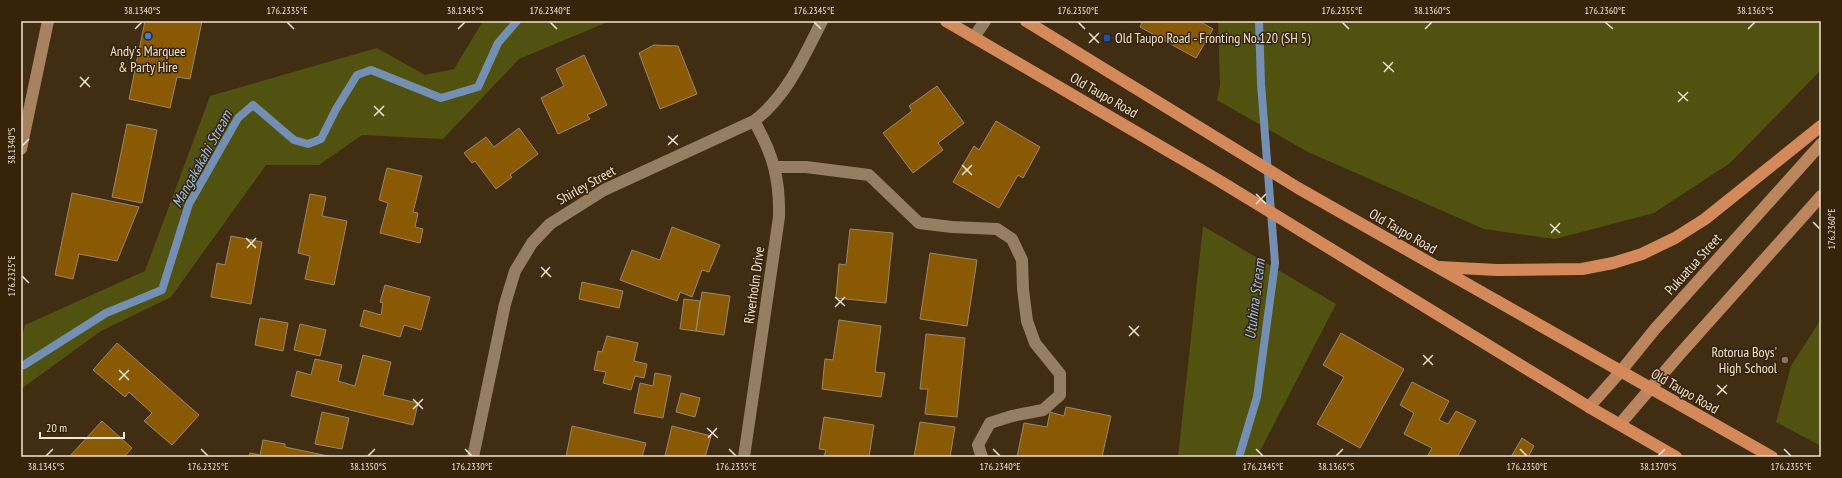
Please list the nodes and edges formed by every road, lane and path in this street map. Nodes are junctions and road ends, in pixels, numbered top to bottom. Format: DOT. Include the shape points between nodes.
graph roads {
  1 [pos="48,21"];
  2 [pos="822,21"];
  3 [pos="946,21"];
  4 [pos="984,21"];
  5 [pos="1026,21"];
  6 [pos="974,37"];
  7 [pos="754,121"];
  8 [pos="1821,126"];
  9 [pos="1821,144"];
  10 [pos="21,149"];
  11 [pos="775,167"];
  12 [pos="1821,196"];
  13 [pos="1436,267"];
  14 [pos="1621,371"];
  15 [pos="1651,389"];
  16 [pos="1589,407"];
  17 [pos="1620,424"];
  18 [pos="473,457"];
  19 [pos="744,457"];
  20 [pos="982,457"];
  21 [pos="1676,457"];
  22 [pos="1772,457"];
  1 -- 10 [label="main road"];
  2 -- 7 [label="street, Shirley Street" via="794,77 777,100"];
  3 -- 6 [label="highway, Old Taupo Road"];
  4 -- 6 [label="street"];
  5 -- 13 [label="highway, Old Taupo Road" via="1222,143"];
  6 -- 16 [label="highway, Old Taupo Road" via="1218,180"];
  7 -- 11 [label="street, Riverholm Drive"];
  7 -- 18 [label="street, Shirley Street" via="604,190 550,224 532,243 515,271 505,304"];
  8 -- 13 [label="highway" via="1705,219 1675,238 1642,254 1582,269 1497,270"];
  9 -- 14 [label="main road, Pukuatua Street" via="1655,329"];
  11 -- 19 [label="street, Riverholm Drive" via="780,193 779,217"];
  11 -- 20 [label="street" via="806,167 869,175 919,223 952,228 997,229 1012,239 1022,260 1027,321 1035,343 1060,374 1060,395 1043,410 990,423 978,445"];
  12 -- 15 [label="main road"];
  13 -- 14 [label="highway, Old Taupo Road"];
  14 -- 15 [label="highway, Old Taupo Road"];
  14 -- 16 [label="main road, Pukuatua Street"];
  15 -- 17 [label="main road"];
  15 -- 22 [label="highway, Old Taupo Road"];
  16 -- 17 [label="highway, Old Taupo Road"];
  17 -- 21 [label="highway, Old Taupo Road"];
}
